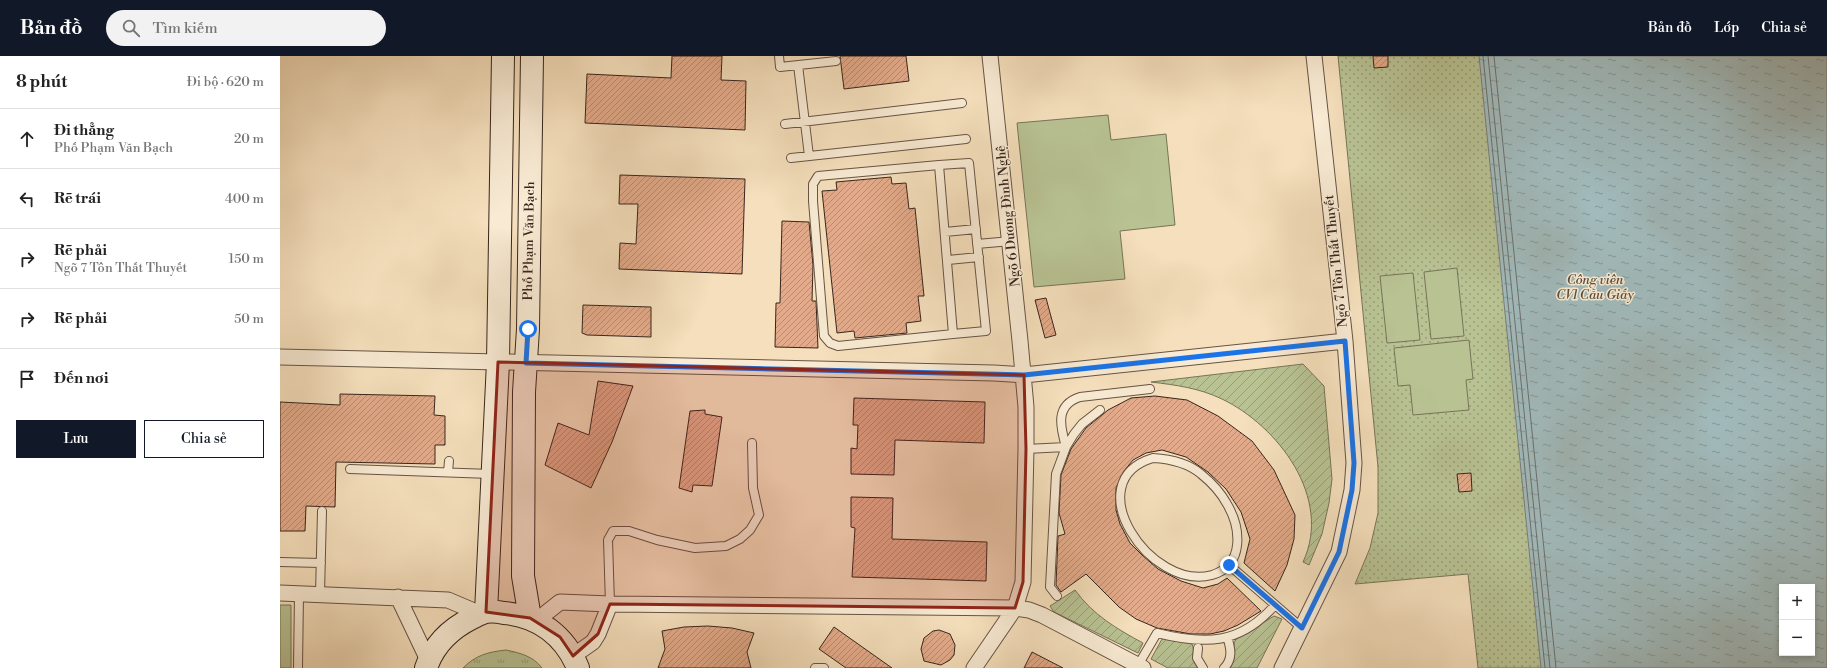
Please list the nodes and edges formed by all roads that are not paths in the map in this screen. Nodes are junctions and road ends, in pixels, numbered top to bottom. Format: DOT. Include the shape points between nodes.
graph roads {
  1 [pos="504,56"];
  2 [pos="532,56"];
  3 [pos="779,56"];
  4 [pos="990,56"];
  5 [pos="1314,56"];
  6 [pos="836,61"];
  7 [pos="798,65"];
  8 [pos="962,103"];
  9 [pos="805,122"];
  10 [pos="785,124"];
  11 [pos="966,139"];
  12 [pos="809,156"];
  13 [pos="791,158"];
  14 [pos="938,165"];
  15 [pos="976,229"];
  16 [pos="945,232"];
  17 [pos="1011,240"];
  18 [pos="977,244"];
  19 [pos="978,257"];
  20 [pos="948,260"];
  21 [pos="954,334"];
  22 [pos="1345,341"];
  23 [pos="280,357"];
  24 [pos="498,362"];
  25 [pos="526,363"];
  26 [pos="1024,375"];
  27 [pos="1150,389"];
  28 [pos="1100,410"];
  29 [pos="752,444"];
  30 [pos="1066,447"];
  31 [pos="1026,449"];
  32 [pos="449,461"];
  33 [pos="350,469"];
  34 [pos="448,472"];
  35 [pos="492,474"];
  36 [pos="322,511"];
  37 [pos="280,562"];
  38 [pos="321,563"];
  39 [pos="1229,565"];
  40 [pos="488,575"];
  41 [pos="523,576"];
  42 [pos="280,593"];
  43 [pos="299,594"];
  44 [pos="320,594"];
  45 [pos="1057,596"];
  46 [pos="398,597"];
  47 [pos="610,604"];
  48 [pos="1275,605"];
  49 [pos="1015,608"];
  50 [pos="483,613"];
  51 [pos="533,619"];
  52 [pos="1302,628"];
  53 [pos="1227,637"];
  54 [pos="1198,648"];
  55 [pos="576,662"];
  56 [pos="427,664"];
  57 [pos="1141,664"];
  58 [pos="298,668"];
  59 [pos="815,668"];
  60 [pos="824,668"];
  61 [pos="974,668"];
  62 [pos="1203,668"];
  63 [pos="1224,668"];
  64 [pos="1282,668"];
  1 -- 24 [label="main road"];
  2 -- 25 [label="main road, Phố Phạm Văn Bạch"];
  3 -- 7 [label="lane" via="780,67"];
  4 -- 17 [label="street, Ngõ 6 Dương Đình Nghệ"];
  5 -- 22 [label="street, Ngõ 7 Tôn Thất Thuyết"];
  6 -- 7 [label="lane"];
  7 -- 9 [label="lane"];
  8 -- 9 [label="lane"];
  9 -- 10 [label="lane"];
  9 -- 12 [label="lane"];
  11 -- 12 [label="lane"];
  12 -- 13 [label="lane"];
  14 -- 15 [label="lane" via="969,163"];
  14 -- 16 [label="lane"];
  14 -- 21 [label="lane" via="818,176 813,184 812,193 824,336 830,343 838,346"];
  15 -- 16 [label="lane"];
  15 -- 18 [label="lane"];
  16 -- 20 [label="lane"];
  17 -- 18 [label="lane"];
  17 -- 26 [label="street, Ngõ 6 Dương Đình Nghệ"];
  18 -- 19 [label="lane"];
  19 -- 20 [label="lane"];
  19 -- 21 [label="lane" via="986,331"];
  20 -- 21 [label="lane"];
  22 -- 26 [label="street"];
  22 -- 52 [label="street, Ngõ 7 Tôn Thất Thuyết" via="1354,463 1352,490 1339,552"];
  23 -- 24 [label="street"];
  24 -- 25 [label="street"];
  24 -- 35 [label="main road"];
  25 -- 26 [label="street"];
  25 -- 41 [label="main road, Phố Phạm Văn Bạch"];
  26 -- 31 [label="street, Ngõ 6 Dương Đình Nghệ"];
  27 -- 30 [label="lane" via="1080,397 1067,404 1061,413"];
  28 -- 30 [label="lane" via="1082,424"];
  29 -- 47 [label="lane" via="753,488 759,515 750,530 726,546 695,548 629,531 613,531 608,540"];
  30 -- 31 [label="lane"];
  30 -- 45 [label="lane" via="1056,474 1054,490 1050,587"];
  31 -- 49 [label="street, Ngõ 6 Dương Đình Nghệ" via="1022,582"];
  32 -- 34 [label="lane"];
  33 -- 34 [label="lane"];
  34 -- 35 [label="lane"];
  35 -- 40 [label="main road"];
  36 -- 38 [label="lane"];
  37 -- 38 [label="lane"];
  38 -- 44 [label="lane"];
  39 -- 39 [label="lane" via="1236,555 1239,538 1227,504 1215,487 1200,473 1168,458 1153,458 1133,467 1122,484 1120,505 1128,528 1146,552 1163,566 1191,577 1218,573"];
  39 -- 48 [label="lane"];
  40 -- 41 [label="main road"];
  40 -- 50 [label="main road"];
  41 -- 51 [label="main road, Phố Phạm Văn Bạch"];
  42 -- 43 [label="street"];
  43 -- 44 [label="street"];
  43 -- 58 [label="lane"];
  44 -- 46 [label="street"];
  46 -- 50 [label="street" via="448,600"];
  46 -- 56 [label="street"];
  47 -- 49 [label="street"];
  47 -- 51 [label="street" via="560,602"];
  47 -- 55 [label="street" via="598,634"];
  48 -- 52 [label="lane"];
  48 -- 53 [label="lane" via="1258,621"];
  49 -- 57 [label="street" via="1042,615"];
  49 -- 61 [label="street, Ngõ 6 Dương Đình Nghệ"];
  50 -- 51 [label="main road" via="516,614"];
  50 -- 56 [label="main road" via="463,622 448,633 437,644"];
  51 -- 55 [label="main road" via="560,637"];
  52 -- 64 [label="street, Ngõ 7 Tôn Thất Thuyết"];
  53 -- 57 [label="lane" via="1192,641 1157,633"];
  53 -- 63 [label="lane" via="1230,658"];
  54 -- 62 [label="lane" via="1197,658"];
  59 -- 60 [label="lane"];
}
